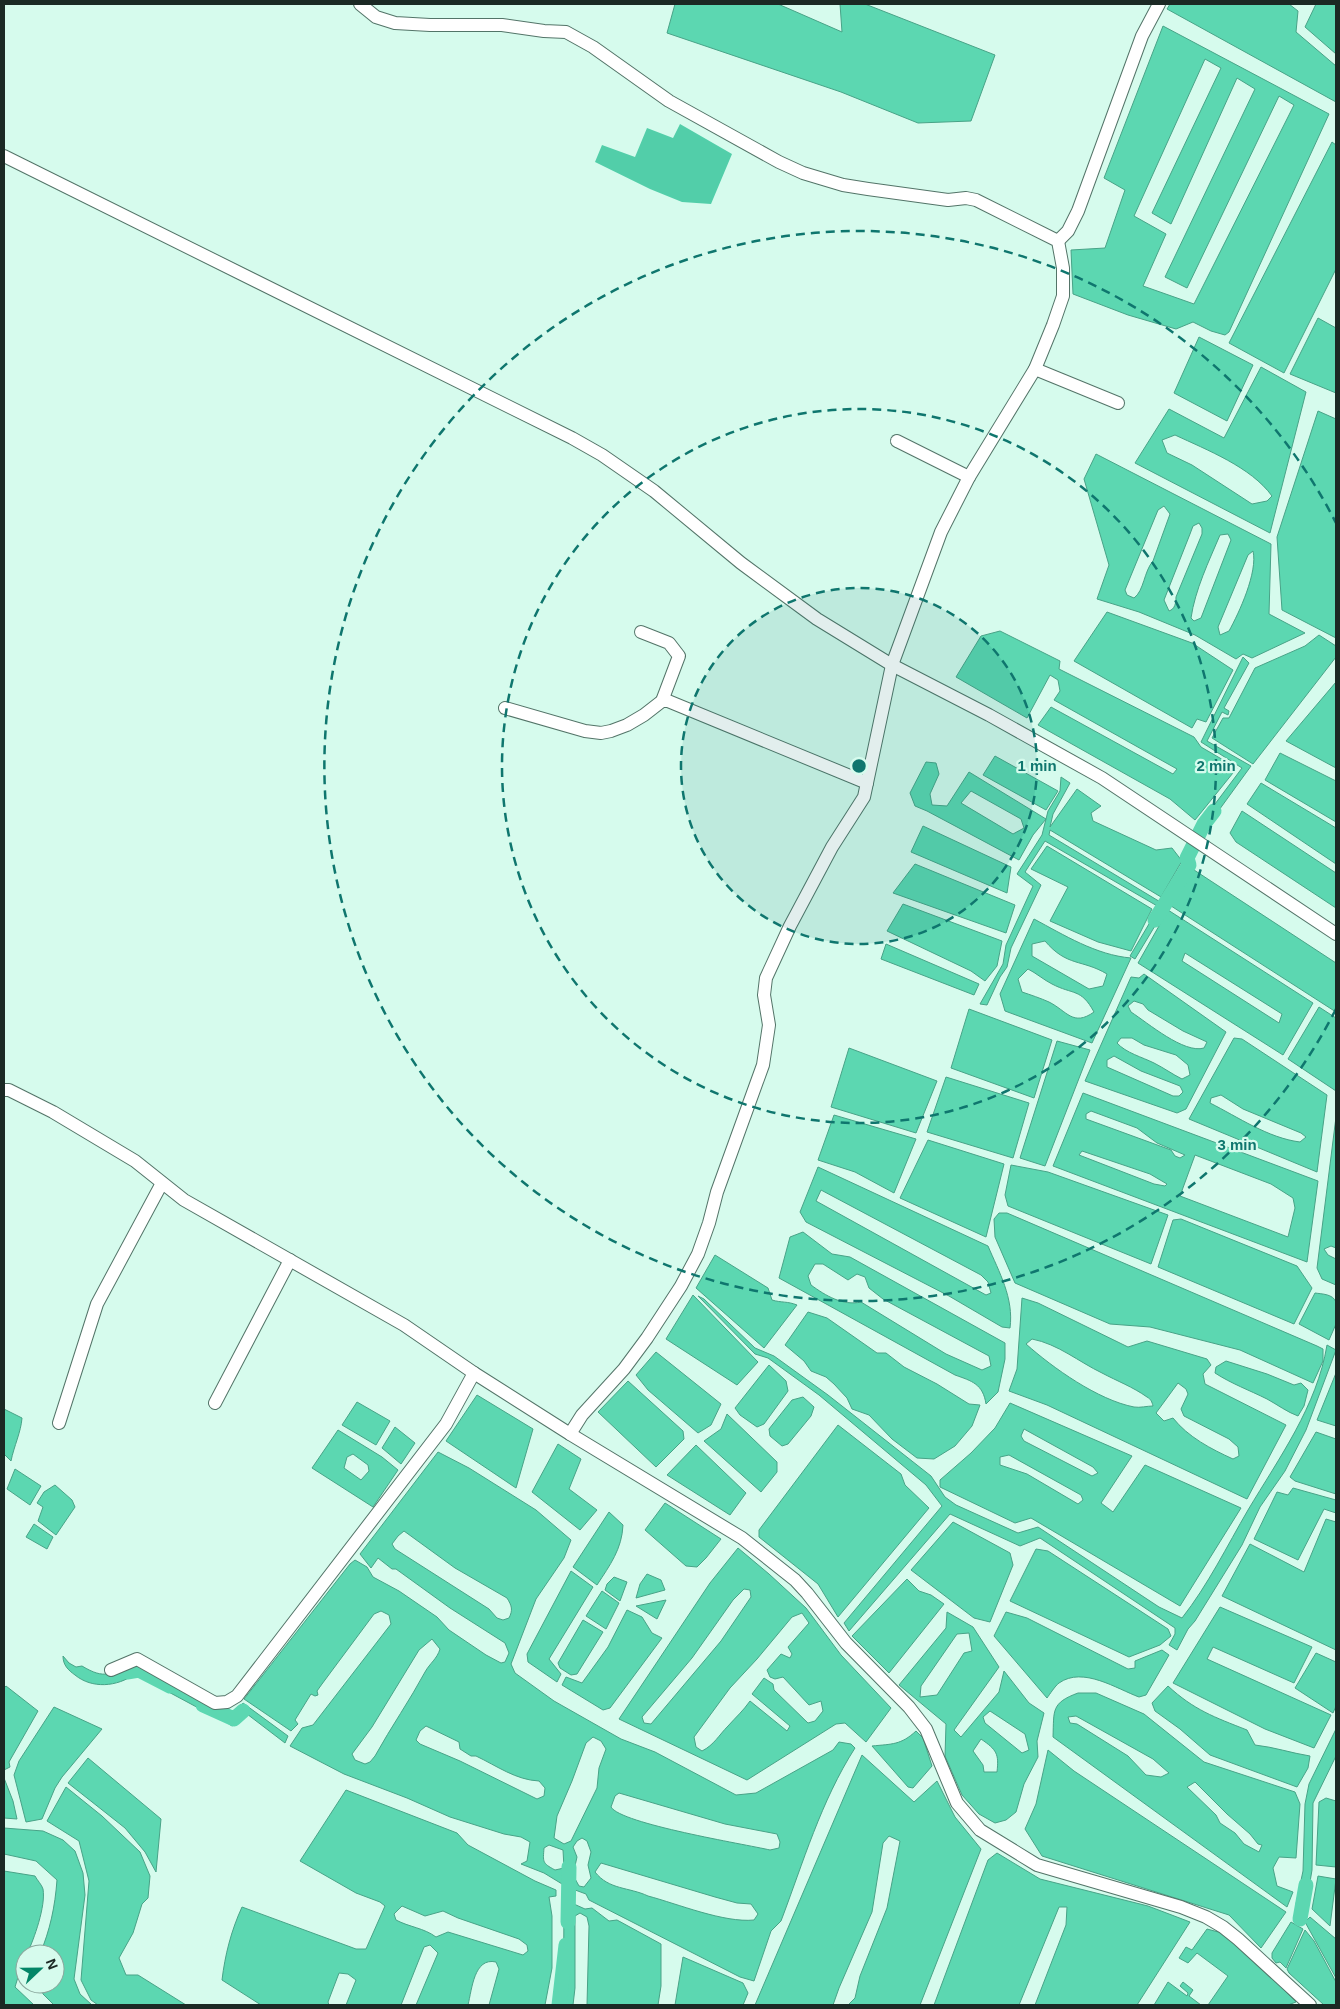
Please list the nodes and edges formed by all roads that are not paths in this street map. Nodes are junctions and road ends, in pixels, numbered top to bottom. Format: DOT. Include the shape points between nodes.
graph roads {
  1 [pos="360,4"];
  2 [pos="1159,4"];
  3 [pos="4,156"];
  4 [pos="1058,241"];
  5 [pos="1035,369"];
  6 [pos="1118,403"];
  7 [pos="897,441"];
  8 [pos="969,477"];
  9 [pos="641,632"];
  10 [pos="892,665"];
  11 [pos="662,701"];
  12 [pos="505,708"];
  13 [pos="867,783"];
  14 [pos="1336,934"];
  15 [pos="4,1090"];
  16 [pos="162,1183"];
  17 [pos="290,1260"];
  18 [pos="474,1373"];
  19 [pos="215,1403"];
  20 [pos="58,1424"];
  21 [pos="570,1434"];
  22 [pos="111,1670"];
  23 [pos="1310,2005"];
  1 -- 4 [label="street" via="376,17 395,23 502,25 566,32 593,47 669,102 803,173 868,189 948,200 976,200"];
  2 -- 4 [label="street" via="1142,36 1078,211 1068,231"];
  3 -- 10 [label="street" via="602,455 654,491 741,563 817,618"];
  4 -- 5 [label="street" via="1063,268 1063,296"];
  5 -- 6 [label="street"];
  5 -- 8 [label="street"];
  7 -- 8 [label="street"];
  8 -- 10 [label="street" via="941,532"];
  9 -- 11 [label="street" via="669,643 679,656"];
  10 -- 13 [label="street"];
  10 -- 14 [label="street" via="1102,778"];
  11 -- 12 [label="street" via="627,725 601,733"];
  11 -- 13 [label="street"];
  13 -- 21 [label="street" via="864,797 832,847 766,978 764,995 769,1025 763,1065 698,1254 681,1286 624,1369 582,1415"];
  15 -- 16 [label="street" via="53,1112 135,1161"];
  16 -- 17 [label="street" via="184,1200"];
  16 -- 20 [label="street" via="97,1304"];
  17 -- 18 [label="street" via="404,1325"];
  17 -- 19 [label="street"];
  18 -- 21 [label="street"];
  18 -- 22 [label="street" via="446,1424 237,1696 227,1702 215,1703 137,1659"];
  21 -- 23 [label="street" via="742,1538 795,1580 846,1643 909,1707 926,1729 957,1803 980,1830 1037,1865 1206,1917 1238,1939"];
}
